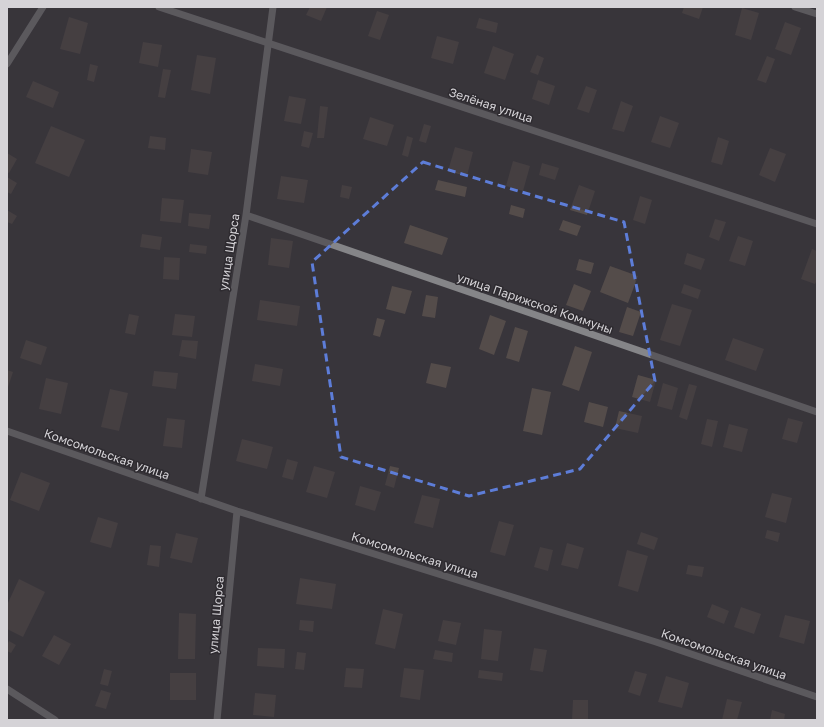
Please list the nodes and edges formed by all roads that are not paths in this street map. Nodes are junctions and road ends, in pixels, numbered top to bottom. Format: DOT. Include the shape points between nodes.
graph roads {
  1 [pos="43,7"];
  2 [pos="159,7"];
  3 [pos="273,7"];
  4 [pos="795,7"];
  5 [pos="817,14"];
  6 [pos="267,44"];
  7 [pos="7,64"];
  8 [pos="246,215"];
  9 [pos="817,224"];
  10 [pos="817,412"];
  11 [pos="7,431"];
  12 [pos="202,499"];
  13 [pos="237,511"];
  14 [pos="7,689"];
  15 [pos="817,698"];
  16 [pos="55,720"];
  17 [pos="217,720"];
  1 -- 7 [label="street"];
  2 -- 6 [label="street, Зелёная улица"];
  3 -- 6 [label="street, улица Щорса"];
  4 -- 5 [label="street"];
  6 -- 8 [label="street, улица Щорса"];
  6 -- 9 [label="street, Зелёная улица"];
  8 -- 10 [label="street, улица Парижской Коммуны"];
  8 -- 12 [label="street, улица Щорса"];
  11 -- 12 [label="street, Комсомольская улица"];
  12 -- 13 [label="street, Комсомольская улица"];
  13 -- 15 [label="street, Комсомольская улица" via="656,642"];
  13 -- 17 [label="street, улица Щорса"];
  14 -- 16 [label="street"];
}
